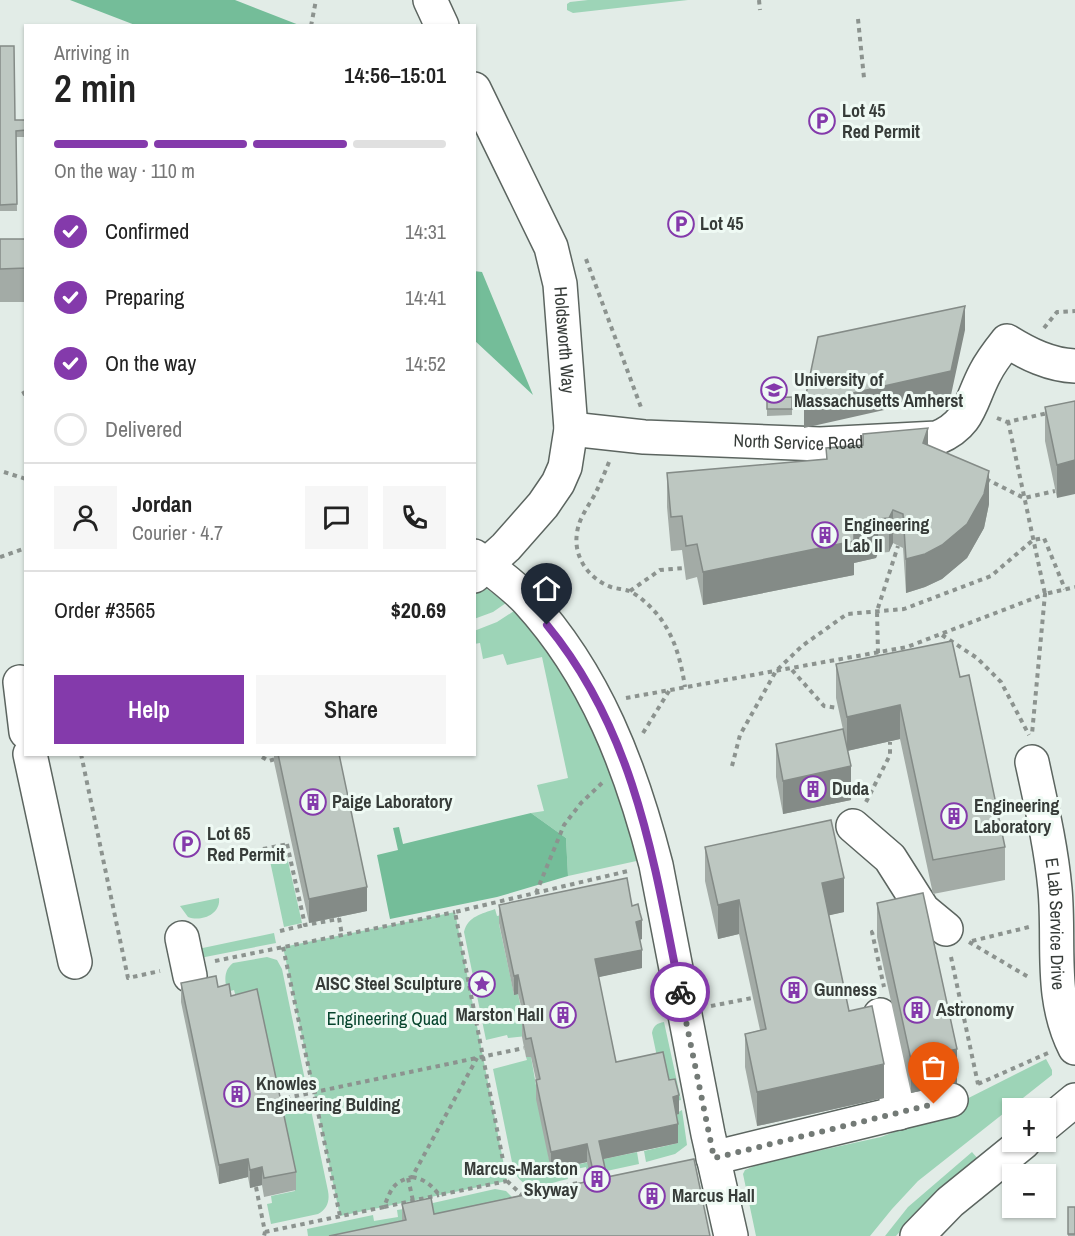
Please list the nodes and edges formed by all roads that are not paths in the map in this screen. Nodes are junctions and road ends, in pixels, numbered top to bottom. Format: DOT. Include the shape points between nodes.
graph roads {
  1 [pos="430,0"];
  2 [pos="441,24"];
  3 [pos="476,93"];
  4 [pos="1075,366"];
  5 [pos="571,429"];
  6 [pos="478,566"];
  7 [pos="15,682"];
  8 [pos="24,723"];
  9 [pos="30,756"];
  10 [pos="1032,762"];
  11 [pos="853,826"];
  12 [pos="946,927"];
  13 [pos="182,938"];
  14 [pos="75,962"];
  15 [pos="190,976"];
  16 [pos="880,1015"];
  17 [pos="1074,1046"];
  18 [pos="965,1092"];
  19 [pos="1075,1100"];
  20 [pos="900,1113"];
  21 [pos="1056,1116"];
  22 [pos="1012,1152"];
  23 [pos="714,1158"];
  24 [pos="731,1236"];
  25 [pos="917,1236"];
  1 -- 2 [label="street"];
  3 -- 5 [label="street, Holdsworth Way" via="551,247 560,284"];
  4 -- 5 [label="street, North Service Road" via="1059,365 1007,341 985,373 964,420 952,432 937,438 809,444 644,438"];
  5 -- 6 [label="street, Holdsworth Way" via="565,467 558,483 543,505"];
  6 -- 23 [label="street" via="526,599 557,637 599,705 624,758 656,865"];
  7 -- 8 [label="street"];
  9 -- 14 [label="street"];
  10 -- 17 [label="street, E Lab Service Drive" via="1053,862 1061,1013"];
  11 -- 12 [label="street" via="890,858"];
  13 -- 15 [label="street"];
  16 -- 20 [label="street"];
  18 -- 20 [label="street"];
  19 -- 21 [label="street"];
  20 -- 23 [label="street"];
  22 -- 25 [label="street" via="950,1202"];
  23 -- 24 [label="street"];
}
